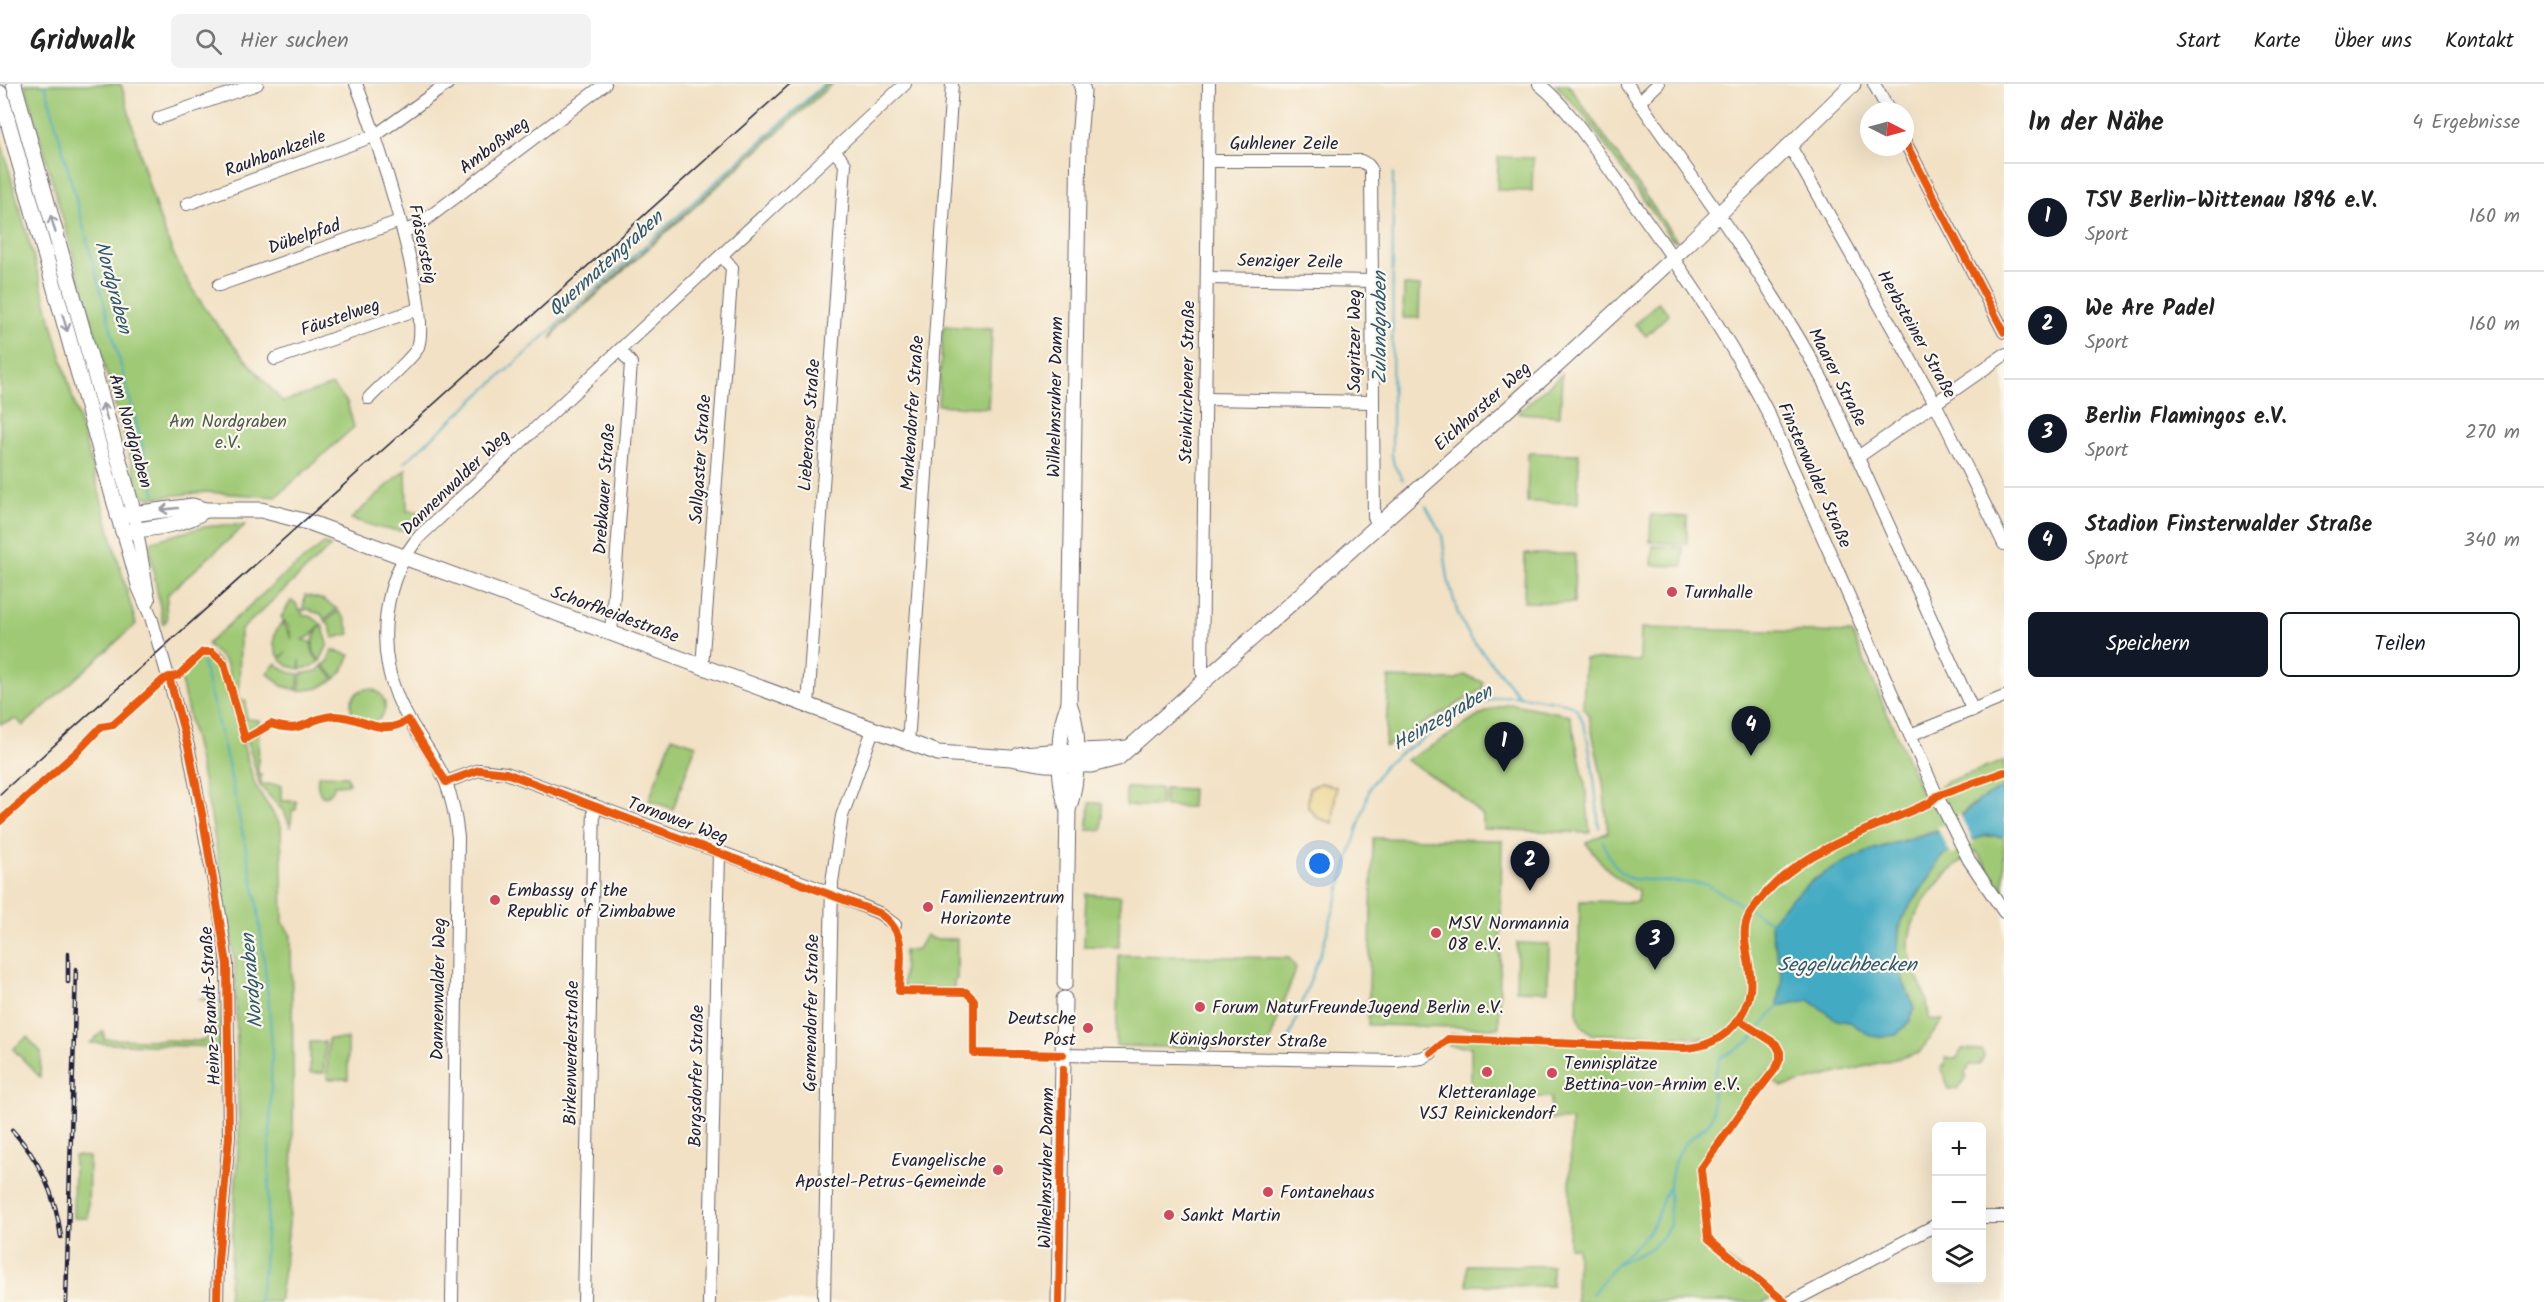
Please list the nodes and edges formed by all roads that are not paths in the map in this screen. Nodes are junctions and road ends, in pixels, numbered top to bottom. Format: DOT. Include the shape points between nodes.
graph roads {
  1 [pos="14,84"];
  2 [pos="257,84"];
  3 [pos="356,84"];
  4 [pos="447,84"];
  5 [pos="605,84"];
  6 [pos="905,84"];
  7 [pos="952,84"];
  8 [pos="1209,84"];
  9 [pos="1539,84"];
  10 [pos="1627,84"];
  11 [pos="1658,84"];
  12 [pos="1853,84"];
  13 [pos="1874,84"];
  14 [pos="1084,86"];
  15 [pos="0,93"];
  16 [pos="1639,102"];
  17 [pos="1883,102"];
  18 [pos="159,118"];
  19 [pos="376,135"];
  20 [pos="1790,146"];
  21 [pos="834,150"];
  22 [pos="1912,156"];
  23 [pos="1208,161"];
  24 [pos="1360,161"];
  25 [pos="187,204"];
  26 [pos="1718,216"];
  27 [pos="402,226"];
  28 [pos="722,256"];
  29 [pos="1672,258"];
  30 [pos="1207,278"];
  31 [pos="1372,281"];
  32 [pos="219,285"];
  33 [pos="418,309"];
  34 [pos="2004,332"];
  35 [pos="621,351"];
  36 [pos="2004,355"];
  37 [pos="274,359"];
  38 [pos="369,398"];
  39 [pos="1205,399"];
  40 [pos="1372,402"];
  41 [pos="1935,403"];
  42 [pos="1858,458"];
  43 [pos="205,510"];
  44 [pos="134,514"];
  45 [pos="118,516"];
  46 [pos="1379,524"];
  47 [pos="130,531"];
  48 [pos="2004,544"];
  49 [pos="405,557"];
  50 [pos="610,633"];
  51 [pos="702,667"];
  52 [pos="170,677"];
  53 [pos="1207,678"];
  54 [pos="2004,697"];
  55 [pos="808,706"];
  56 [pos="1973,711"];
  57 [pos="873,730"];
  58 [pos="1910,735"];
  59 [pos="908,744"];
  60 [pos="1068,758"];
  61 [pos="446,782"];
  62 [pos="594,805"];
  63 [pos="719,852"];
  64 [pos="832,893"];
  65 [pos="2004,912"];
  66 [pos="895,925"];
  67 [pos="1065,983"];
  68 [pos="1064,999"];
  69 [pos="1431,1053"];
  70 [pos="1063,1055"];
  71 [pos="1986,1216"];
  72 [pos="2004,1217"];
  73 [pos="1932,1227"];
  74 [pos="217,1302"];
  75 [pos="452,1302"];
  76 [pos="584,1302"];
  77 [pos="709,1302"];
  78 [pos="824,1302"];
  79 [pos="1059,1302"];
  80 [pos="1791,1302"];
  44 -- 1 [label="main road, Am Nordgraben, one-way"];
  2 -- 18 [label="street"];
  3 -- 19 [label="street, Fräsersteig"];
  4 -- 19 [label="street, Rauhbankzeile"];
  5 -- 27 [label="street, Amboßweg" via="416,228"];
  6 -- 21 [label="street, Dannenwalder Weg"];
  7 -- 59 [label="street, Markendorfer Straße"];
  8 -- 23 [label="street, Steinkirchener Straße"];
  9 -- 29 [label="street, Finsterwalder Straße" via="1571,117"];
  10 -- 16 [label="street, Maarer Straße"];
  11 -- 16 [label="street"];
  12 -- 20 [label="main road, Eichhorster Weg"];
  13 -- 17 [label="street"];
  14 -- 60 [label="main road, Wilhelmsruher Damm" via="1078,151 1069,704 1063,716"];
  15 -- 45 [label="main road, Am Nordgraben, one-way"];
  16 -- 26 [label="street, Maarer Straße"];
  19 -- 25 [label="street, Rauhbankzeile"];
  19 -- 27 [label="street, Fräsersteig"];
  20 -- 26 [label="main road, Eichhorster Weg"];
  20 -- 41 [label="street, Herbsteiner Straße"];
  21 -- 28 [label="street, Dannenwalder Weg"];
  21 -- 55 [label="street, Lieberoser Straße" via="845,164"];
  22 -- 34 [label="street"];
  23 -- 24 [label="street, Guhlener Zeile"];
  23 -- 30 [label="street, Steinkirchener Straße"];
  24 -- 31 [label="street, Sagritzer Weg" via="1371,170"];
  26 -- 29 [label="main road, Eichhorster Weg"];
  26 -- 42 [label="street, Maarer Straße" via="1803,343"];
  27 -- 32 [label="street, Dübelpfad"];
  27 -- 33 [label="street, Fräsersteig"];
  28 -- 35 [label="street, Dannenwalder Weg"];
  28 -- 51 [label="street, Sallgaster Straße" via="732,268"];
  29 -- 46 [label="main road, Eichhorster Weg"];
  29 -- 58 [label="street, Finsterwalder Straße" via="1728,339 1769,415"];
  30 -- 31 [label="street, Senziger Zeile"];
  30 -- 39 [label="street, Steinkirchener Straße"];
  31 -- 40 [label="street, Sagritzer Weg"];
  33 -- 37 [label="street, Fäustelweg"];
  33 -- 38 [label="street, Fräsersteig" via="417,347"];
  35 -- 49 [label="street, Dannenwalder Weg" via="420,537"];
  35 -- 50 [label="street, Drebkauer Straße" via="631,363"];
  36 -- 41 [label="street"];
  39 -- 40 [label="street"];
  39 -- 53 [label="street, Steinkirchener Straße" via="1202,672"];
  40 -- 46 [label="street, Sagritzer Weg" via="1374,517"];
  41 -- 42 [label="street"];
  41 -- 48 [label="street, Herbsteiner Straße"];
  42 -- 56 [label="street, Maarer Straße"];
  43 -- 44 [label="main road, Schorfheidestraße, one-way" via="193,506"];
  43 -- 47 [label="main road, Schorfheidestraße" via="196,516"];
  43 -- 49 [label="main road, Schorfheidestraße" via="265,511"];
  44 -- 45 [label="main road, Schorfheidestraße"];
  44 -- 47 [label="street, Am Nordgraben"];
  45 -- 47 [label="main road, Am Nordgraben"];
  46 -- 53 [label="main road, Eichhorster Weg"];
  47 -- 52 [label="street, Am Nordgraben" via="138,587"];
  49 -- 50 [label="main road, Schorfheidestraße"];
  49 -- 61 [label="street, Dannenwalder Weg" via="388,608 387,661 396,696"];
  50 -- 51 [label="main road, Schorfheidestraße"];
  51 -- 55 [label="main road, Schorfheidestraße"];
  52 -- 74 [label="street, Heinz-Brandt-Straße" via="201,807 227,964 229,1137"];
  53 -- 60 [label="main road, Eichhorster Weg" via="1118,758 1107,763"];
  54 -- 56 [label="street"];
  55 -- 57 [label="main road, Schorfheidestraße"];
  56 -- 58 [label="street"];
  57 -- 59 [label="main road, Schorfheidestraße"];
  57 -- 64 [label="street, Germendorfer Straße" via="842,816"];
  58 -- 65 [label="street, Finsterwalder Straße" via="1969,860"];
  59 -- 60 [label="main road, Schorfheidestraße" via="938,753 1011,758 1033,753"];
  60 -- 67 [label="main road, Wilhelmsruher Damm" via="1062,795 1068,810"];
  61 -- 62 [label="street, Tornower Weg" via="468,772 493,770"];
  61 -- 75 [label="street, Dannenwalder Weg" via="456,816 459,858"];
  62 -- 63 [label="street, Tornower Weg"];
  62 -- 76 [label="street, Birkenwerderstraße"];
  63 -- 64 [label="street, Tornower Weg"];
  63 -- 77 [label="street, Borgsdorfer Straße"];
  64 -- 66 [label="street, Tornower Weg" via="879,912"];
  64 -- 78 [label="street, Germendorfer Straße"];
  68 -- 70 [label="main road, Wilhelmsruher Damm"];
  69 -- 70 [label="street, Königshorster Straße" via="1422,1058 1397,1060"];
  70 -- 79 [label="main road, Wilhelmsruher Damm"];
  71 -- 72 [label="street"];
  73 -- 80 [label="street"];
}
